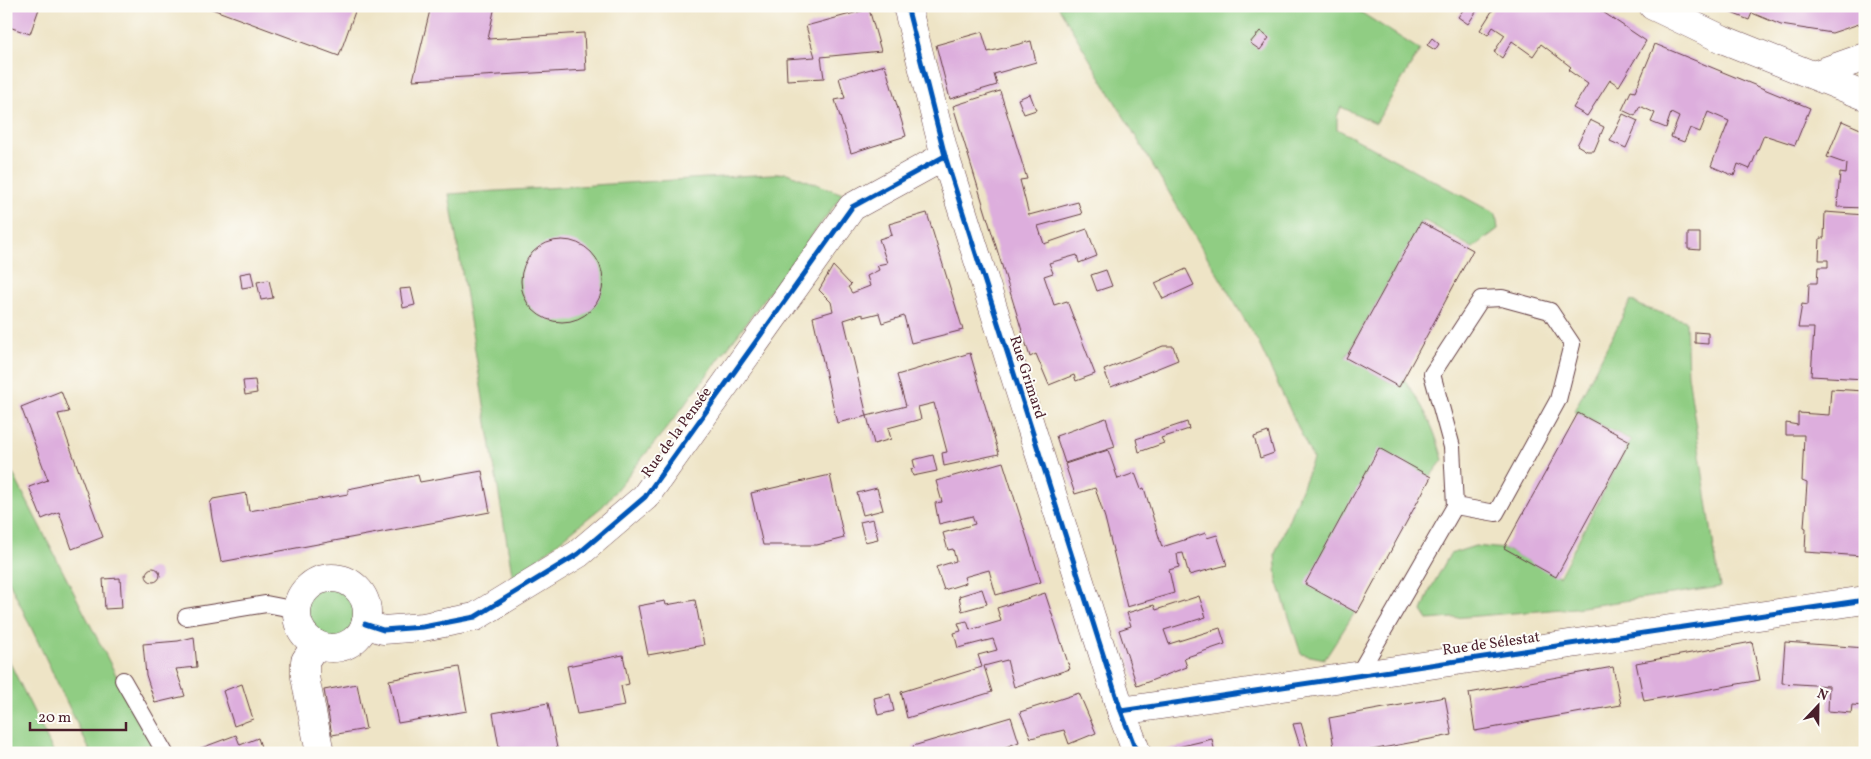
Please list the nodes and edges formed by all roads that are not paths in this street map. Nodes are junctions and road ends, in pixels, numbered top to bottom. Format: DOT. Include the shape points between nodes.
graph roads {
  1 [pos="907,6"];
  2 [pos="1654,6"];
  3 [pos="1865,57"];
  4 [pos="1814,75"];
  5 [pos="1865,96"];
  6 [pos="945,156"];
  7 [pos="1455,506"];
  8 [pos="1865,600"];
  9 [pos="297,610"];
  10 [pos="186,616"];
  11 [pos="365,624"];
  12 [pos="316,644"];
  13 [pos="1358,675"];
  14 [pos="124,680"];
  15 [pos="1121,711"];
  16 [pos="165,753"];
  17 [pos="320,753"];
  18 [pos="1137,753"];
  1 -- 6 [label="street, Rue Grimard"];
  2 -- 4 [label="street" via="1722,39"];
  3 -- 4 [label="street"];
  4 -- 5 [label="street"];
  6 -- 11 [label="street, Rue de la Pensée" via="852,207 645,498 578,554 475,617 423,628 383,630"];
  6 -- 15 [label="street, Rue Grimard"];
  7 -- 7 [label="lane" via="1452,447 1432,374 1481,300 1502,298 1550,311 1572,344 1558,400 1496,513"];
  7 -- 13 [label="lane"];
  8 -- 13 [label="street, Rue de Sélestat"];
  9 -- 10 [label="lane" via="266,604"];
  9 -- 11 [label="street" via="306,589 316,582 339,579 350,583 364,601"];
  9 -- 12 [label="street" via="302,631"];
  11 -- 12 [label="street" via="352,642 342,647"];
  12 -- 17 [label="street" via="305,661 305,677"];
  13 -- 15 [label="street, Rue de Sélestat"];
  14 -- 16 [label="lane"];
  15 -- 18 [label="street, Rue Grimard"];
}
